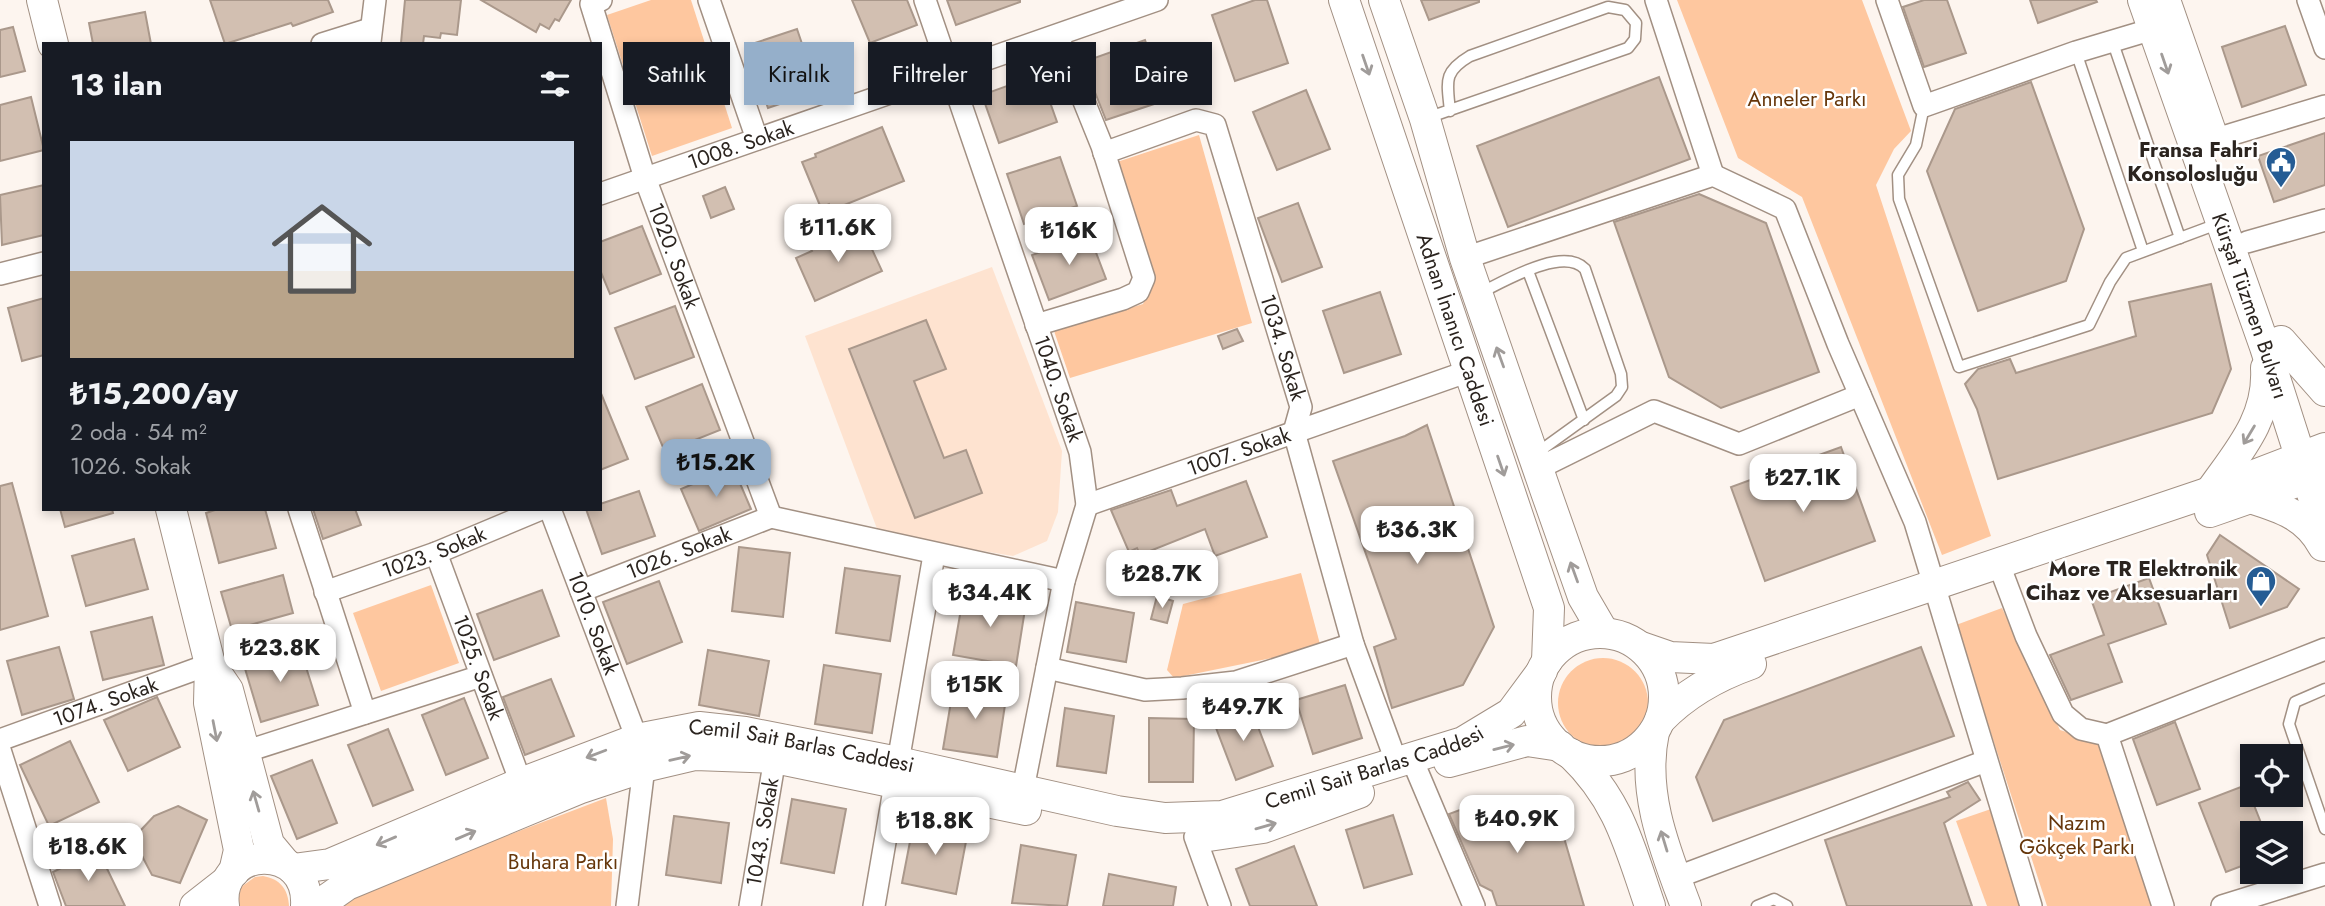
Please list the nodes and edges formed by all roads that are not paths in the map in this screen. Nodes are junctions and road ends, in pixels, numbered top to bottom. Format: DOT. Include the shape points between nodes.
graph roads {
  1 [pos="42,0"];
  2 [pos="375,0"];
  3 [pos="601,0"];
  4 [pos="709,0"];
  5 [pos="925,0"];
  6 [pos="1157,0"];
  7 [pos="1344,0"];
  8 [pos="1384,0"];
  9 [pos="1656,0"];
  10 [pos="1887,0"];
  11 [pos="2143,0"];
  12 [pos="2165,0"];
  13 [pos="2308,0"];
  14 [pos="2153,29"];
  15 [pos="370,36"];
  16 [pos="1058,37"];
  17 [pos="2112,40"];
  18 [pos="52,42"];
  19 [pos="334,42"];
  20 [pos="939,42"];
  21 [pos="2325,48"];
  22 [pos="2076,52"];
  23 [pos="992,58"];
  24 [pos="868,100"];
  25 [pos="960,105"];
  26 [pos="1924,106"];
  27 [pos="2325,106"];
  28 [pos="1437,115"];
  29 [pos="757,139"];
  30 [pos="2213,140"];
  31 [pos="1104,153"];
  32 [pos="1713,175"];
  33 [pos="645,178"];
  34 [pos="602,193"];
  35 [pos="2325,220"];
  36 [pos="2220,223"];
  37 [pos="2180,238"];
  38 [pos="2247,242"];
  39 [pos="2143,251"];
  40 [pos="1465,258"];
  41 [pos="42,264"];
  42 [pos="1528,271"];
  43 [pos="0,274"];
  44 [pos="1477,294"];
  45 [pos="1036,325"];
  46 [pos="2273,344"];
  47 [pos="1469,371"];
  48 [pos="2325,391"];
  49 [pos="1860,395"];
  50 [pos="1584,420"];
  51 [pos="1294,432"];
  52 [pos="1537,461"];
  53 [pos="2317,462"];
  54 [pos="2210,492"];
  55 [pos="2250,498"];
  56 [pos="1087,505"];
  57 [pos="172,511"];
  58 [pos="300,511"];
  59 [pos="536,511"];
  60 [pos="551,511"];
  61 [pos="771,517"];
  62 [pos="2325,534"];
  63 [pos="2325,549"];
  64 [pos="436,553"];
  65 [pos="934,555"];
  66 [pos="2001,570"];
  67 [pos="1064,581"];
  68 [pos="581,591"];
  69 [pos="325,592"];
  70 [pos="1934,594"];
  71 [pos="1604,633"];
  72 [pos="1353,644"];
  73 [pos="1641,647"];
  74 [pos="2325,649"];
  75 [pos="210,664"];
  76 [pos="1544,666"];
  77 [pos="1047,668"];
  78 [pos="481,676"];
  79 [pos="2325,689"];
  80 [pos="365,713"];
  81 [pos="1657,726"];
  82 [pos="2107,735"];
  83 [pos="0,740"];
  84 [pos="0,750"];
  85 [pos="1565,750"];
  86 [pos="244,752"];
  87 [pos="640,752"];
  88 [pos="775,758"];
  89 [pos="1986,761"];
  90 [pos="1406,766"];
  91 [pos="897,773"];
  92 [pos="521,783"];
  93 [pos="1023,789"];
  94 [pos="2325,829"];
  95 [pos="1195,836"];
  96 [pos="288,866"];
  97 [pos="2325,874"];
  98 [pos="1675,878"];
  99 [pos="228,886"];
  100 [pos="50,906"];
  101 [pos="195,906"];
  102 [pos="306,906"];
  103 [pos="317,906"];
  104 [pos="627,906"];
  105 [pos="750,906"];
  106 [pos="874,906"];
  107 [pos="1220,906"];
  108 [pos="1474,906"];
  109 [pos="1650,906"];
  110 [pos="1686,906"];
  111 [pos="1757,906"];
  112 [pos="1787,906"];
  113 [pos="2031,906"];
  114 [pos="2163,906"];
  115 [pos="2222,906"];
  1 -- 18 [label="street"];
  2 -- 15 [label="street"];
  3 -- 33 [label="street, 1020. Sokak" via="591,4"];
  4 -- 29 [label="street"];
  5 -- 20 [label="street, 1040. Sokak"];
  6 -- 16 [label="street, 1008. Sokak"];
  7 -- 47 [label="street, Adnan İnanıcı Caddesi, one-way"];
  8 -- 28 [label="street, Adnan İnanıcı Caddesi"];
  9 -- 32 [label="street"];
  10 -- 26 [label="street"];
  11 -- 14 [label="street, Kürşat Tüzmen Bulvarı"];
  12 -- 30 [label="street, Kürşat Tüzmen Bulvarı"];
  13 -- 21 [label="street"];
  14 -- 17 [label="street"];
  14 -- 36 [label="street, Kürşat Tüzmen Bulvarı, one-way"];
  15 -- 19 [label="street"];
  16 -- 23 [label="street, 1008. Sokak"];
  16 -- 31 [label="street"];
  17 -- 22 [label="street"];
  17 -- 37 [label="lane"];
  22 -- 26 [label="street"];
  22 -- 39 [label="lane"];
  24 -- 29 [label="street, 1008. Sokak"];
  25 -- 45 [label="street, 1040. Sokak"];
  26 -- 39 [label="lane" via="1916,145 1898,176 1899,199 1959,368 2090,325 2126,258"];
  27 -- 30 [label="street"];
  28 -- 28 [label="lane" via="1452,66 1470,56 1608,7 1625,10 1636,23 1635,39 1628,48"];
  28 -- 40 [label="street, Adnan İnanıcı Caddesi"];
  29 -- 33 [label="street, 1008. Sokak"];
  30 -- 38 [label="street, Kürşat Tüzmen Bulvarı"];
  31 -- 45 [label="street" via="1144,278 1138,292 1123,299"];
  31 -- 51 [label="street, 1034. Sokak" via="1196,120 1215,125 1301,407"];
  32 -- 40 [label="street"];
  32 -- 49 [label="street" via="1785,209"];
  33 -- 34 [label="street, 1008. Sokak"];
  33 -- 61 [label="street, 1020. Sokak"];
  35 -- 38 [label="street"];
  36 -- 37 [label="lane"];
  36 -- 46 [label="street, Kürşat Tüzmen Bulvarı"];
  37 -- 39 [label="lane"];
  38 -- 46 [label="street, Kürşat Tüzmen Bulvarı"];
  40 -- 44 [label="street, Adnan İnanıcı Caddesi"];
  41 -- 43 [label="street"];
  42 -- 44 [label="lane"];
  42 -- 50 [label="lane"];
  42 -- 50 [label="lane" via="1562,259 1578,261 1585,269 1622,387"];
  52 -- 44 [label="street, Adnan İnanıcı Caddesi, one-way"];
  45 -- 56 [label="street, 1040. Sokak" via="1080,452"];
  46 -- 48 [label="street"];
  46 -- 53 [label="street, Kürşat Tüzmen Bulvarı"];
  46 -- 54 [label="street, one-way" via="2260,415"];
  47 -- 51 [label="street, 1007. Sokak"];
  47 -- 76 [label="street, Adnan İnanıcı Caddesi, one-way" via="1549,608"];
  49 -- 52 [label="street" via="1739,444 1654,411"];
  49 -- 70 [label="street" via="1915,522"];
  50 -- 52 [label="lane"];
  51 -- 56 [label="street, 1007. Sokak"];
  51 -- 72 [label="street, 1034. Sokak"];
  71 -- 52 [label="street, Adnan İnanıcı Caddesi, one-way" via="1583,597"];
  53 -- 54 [label="street"];
  53 -- 55 [label="street"];
  53 -- 62 [label="street, Kürşat Tüzmen Bulvarı"];
  54 -- 66 [label="street"];
  55 -- 63 [label="street" via="2288,510 2314,529"];
  55 -- 66 [label="street"];
  56 -- 67 [label="street, 1040. Sokak"];
  57 -- 75 [label="street"];
  58 -- 69 [label="street"];
  59 -- 64 [label="street, 1023. Sokak"];
  60 -- 68 [label="street, 1010. Sokak"];
  61 -- 65 [label="street"];
  61 -- 68 [label="street, 1026. Sokak"];
  64 -- 69 [label="street, 1023. Sokak"];
  64 -- 78 [label="street, 1025. Sokak"];
  65 -- 67 [label="street"];
  65 -- 91 [label="street"];
  66 -- 70 [label="street"];
  66 -- 82 [label="street" via="2063,714 2081,729"];
  67 -- 77 [label="street, 1040. Sokak"];
  68 -- 87 [label="street, 1010. Sokak"];
  69 -- 80 [label="street"];
  70 -- 73 [label="street" via="1714,659 1670,656"];
  70 -- 81 [label="street" via="1728,671 1682,699"];
  70 -- 89 [label="street"];
  71 -- 73 [label="street"];
  71 -- 76 [label="street" via="1566,642"];
  72 -- 77 [label="street" via="1236,682 1182,688 1145,690"];
  72 -- 90 [label="street, 1034. Sokak"];
  73 -- 81 [label="street" via="1663,681 1664,707"];
  74 -- 82 [label="street"];
  75 -- 83 [label="street, 1074. Sokak"];
  75 -- 86 [label="street" via="228,690"];
  75 -- 99 [label="street, one-way" via="209,703 239,850"];
  76 -- 85 [label="street" via="1537,686 1538,713 1550,737"];
  76 -- 90 [label="street, Cemil Sait Barlas Caddesi" via="1511,713 1463,742"];
  77 -- 93 [label="street, 1040. Sokak"];
  78 -- 80 [label="street"];
  78 -- 92 [label="street, 1025. Sokak"];
  79 -- 94 [label="lane" via="2295,702 2289,724"];
  80 -- 86 [label="street"];
  81 -- 85 [label="street" via="1646,743 1623,757 1597,761"];
  98 -- 81 [label="street, one-way" via="1653,804 1648,758"];
  82 -- 114 [label="street"];
  84 -- 100 [label="street"];
  90 -- 85 [label="street, Cemil Sait Barlas Caddesi, one-way" via="1527,741"];
  85 -- 109 [label="street" via="1595,777 1619,815"];
  96 -- 86 [label="street, one-way" via="269,844"];
  87 -- 88 [label="street, Cemil Sait Barlas Caddesi, one-way"];
  87 -- 91 [label="street, Cemil Sait Barlas Caddesi" via="699,727 745,732"];
  87 -- 92 [label="street, Cemil Sait Barlas Caddesi, one-way"];
  103 -- 87 [label="street, Cemil Sait Barlas Caddesi, one-way" via="359,879 581,788"];
  87 -- 104 [label="street"];
  88 -- 91 [label="street, Cemil Sait Barlas Caddesi"];
  88 -- 105 [label="street, 1043. Sokak"];
  89 -- 98 [label="street"];
  89 -- 113 [label="street"];
  90 -- 93 [label="street, Cemil Sait Barlas Caddesi" via="1222,816 1165,818"];
  95 -- 90 [label="street, Cemil Sait Barlas Caddesi, one-way" via="1263,828"];
  90 -- 108 [label="street, 1034. Sokak"];
  91 -- 93 [label="street, Cemil Sait Barlas Caddesi"];
  91 -- 95 [label="street, Cemil Sait Barlas Caddesi" via="1160,837"];
  91 -- 106 [label="street"];
  92 -- 96 [label="street, Cemil Sait Barlas Caddesi, one-way" via="330,864"];
  95 -- 107 [label="street"];
  96 -- 99 [label="street, Cemil Sait Barlas Caddesi" via="263,858 252,860"];
  96 -- 102 [label="street" via="304,887"];
  97 -- 115 [label="street"];
  98 -- 110 [label="street"];
  99 -- 101 [label="street"];
  111 -- 112 [label="lane" via="1774,899"];
}
